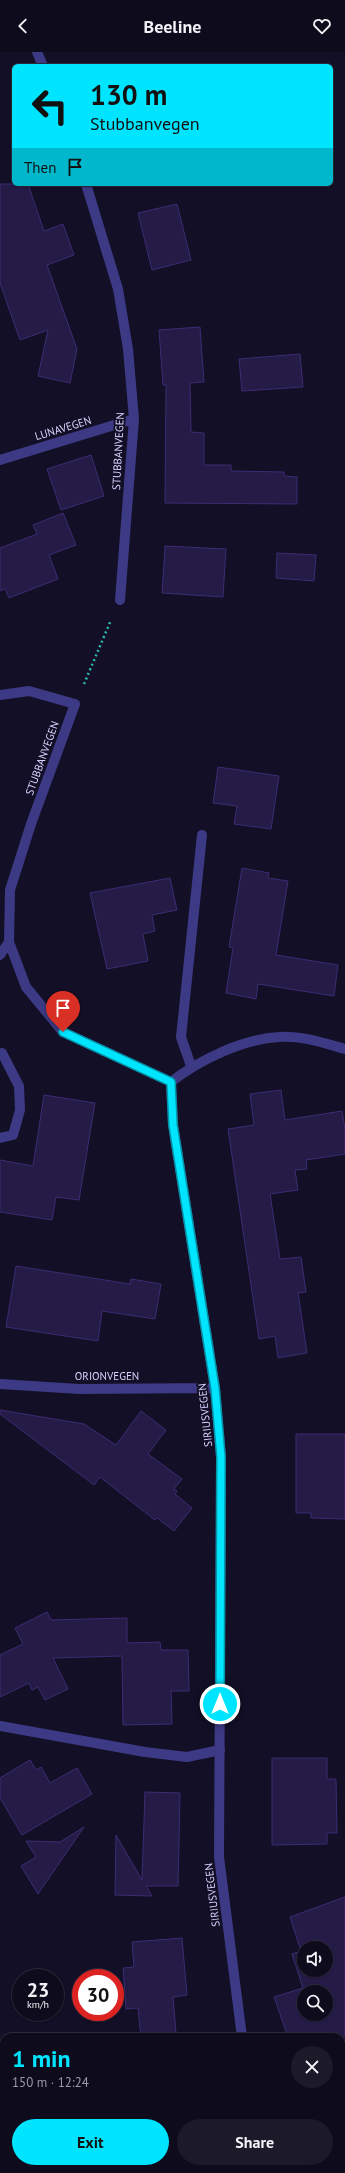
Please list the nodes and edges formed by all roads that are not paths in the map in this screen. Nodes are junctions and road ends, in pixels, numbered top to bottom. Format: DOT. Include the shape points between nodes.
graph roads {
  1 [pos="37,52"];
  2 [pos="42,64"];
  3 [pos="87,186"];
  4 [pos="134,419"];
  5 [pos="0,460"];
  6 [pos="120,600"];
  7 [pos="0,695"];
  8 [pos="202,835"];
  9 [pos="9,942"];
  10 [pos="0,955"];
  11 [pos="345,1049"];
  12 [pos="1,1051"];
  13 [pos="191,1066"];
  14 [pos="171,1082"];
  15 [pos="0,1138"];
  16 [pos="0,1384"];
  17 [pos="215,1388"];
  18 [pos="0,1726"];
  19 [pos="220,1750"];
  20 [pos="241,2033"];
  1 -- 2 [label="street"];
  3 -- 4 [label="street, STUBBANVEGEN" via="118,289 128,349"];
  4 -- 5 [label="street, LUNAVEGEN"];
  4 -- 6 [label="street, STUBBANVEGEN"];
  7 -- 9 [label="street, STUBBANVEGEN" via="29,692 75,704 10,890"];
  8 -- 13 [label="street" via="181,1037"];
  9 -- 10 [label="street"];
  9 -- 14 [label="street, STUBBANVEGEN" via="26,987 63,1032"];
  11 -- 13 [label="street" via="313,1040 280,1036 236,1046"];
  12 -- 15 [label="street" via="19,1086 20,1110 13,1135"];
  13 -- 14 [label="street"];
  14 -- 17 [label="street, SIRIUSVEGEN" via="173,1125"];
  16 -- 17 [label="street, ORIONVEGEN" via="79,1389"];
  17 -- 19 [label="street, SIRIUSVEGEN" via="221,1457"];
  18 -- 19 [label="street" via="187,1757"];
  19 -- 20 [label="street, SIRIUSVEGEN" via="219,1857"];
}
